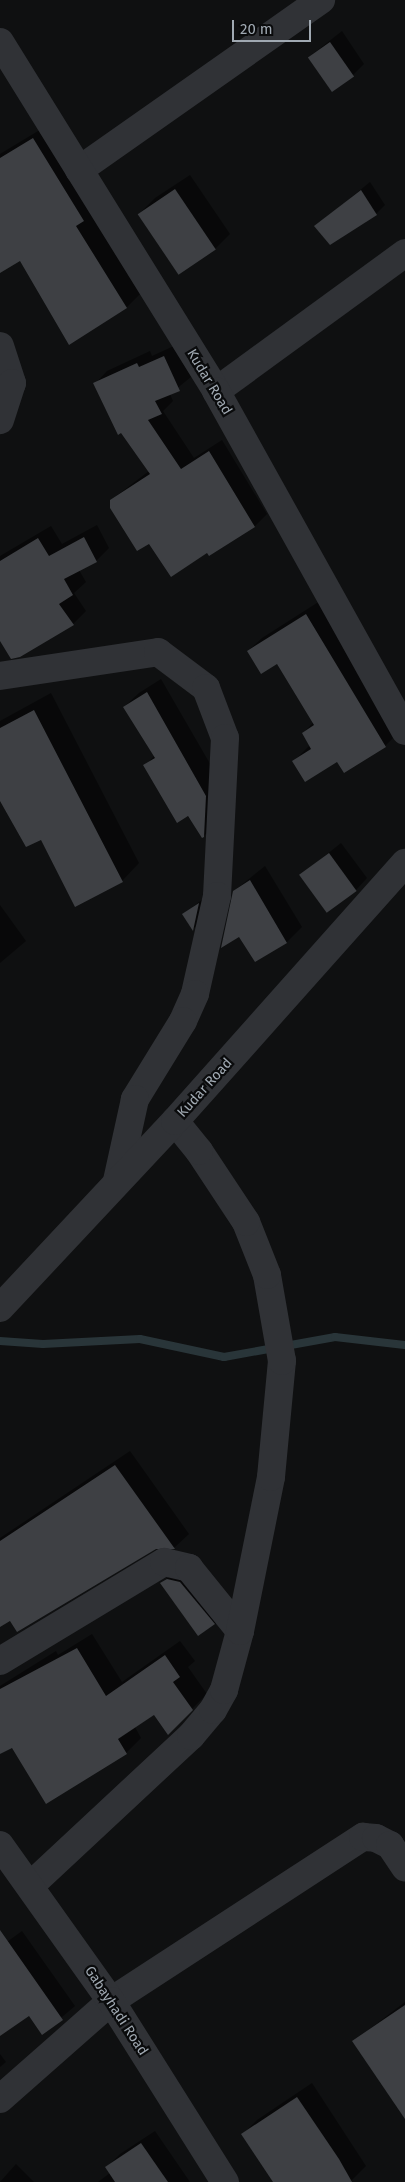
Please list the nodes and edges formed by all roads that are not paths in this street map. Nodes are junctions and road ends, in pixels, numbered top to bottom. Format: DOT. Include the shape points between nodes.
graph roads {
  1 [pos="321,0"];
  2 [pos="0,42"];
  3 [pos="79,170"];
  4 [pos="405,252"];
  5 [pos="0,346"];
  6 [pos="216,391"];
  7 [pos="0,420"];
  8 [pos="0,676"];
  9 [pos="405,731"];
  10 [pos="405,863"];
  11 [pos="175,1121"];
  12 [pos="117,1181"];
  13 [pos="0,1308"];
  14 [pos="240,1631"];
  15 [pos="0,1661"];
  16 [pos="0,1845"];
  17 [pos="405,1867"];
  18 [pos="31,1885"];
  19 [pos="111,2001"];
  20 [pos="0,2099"];
  21 [pos="225,2182"];
  1 -- 3 [label="street"];
  2 -- 3 [label="street, Kudar Road"];
  3 -- 6 [label="street, Kudar Road"];
  4 -- 6 [label="street"];
  5 -- 7 [label="street" via="12,383"];
  6 -- 9 [label="street, Kudar Road"];
  8 -- 12 [label="street" via="158,652 206,688 225,738 217,896 195,994 183,1021 135,1099"];
  10 -- 11 [label="street, Kudar Road"];
  11 -- 12 [label="street, Kudar Road"];
  11 -- 14 [label="street" via="246,1222 267,1275 282,1361 272,1477"];
  12 -- 13 [label="street, Kudar Road"];
  14 -- 15 [label="street" via="189,1568 164,1562"];
  14 -- 18 [label="street" via="224,1690 213,1710 191,1736"];
  16 -- 18 [label="street, Gabayhadi Road"];
  17 -- 19 [label="street" via="390,1845 376,1838 364,1837"];
  18 -- 19 [label="street, Gabayhadi Road"];
  19 -- 20 [label="street"];
  19 -- 21 [label="street, Gabayhadi Road"];
}
